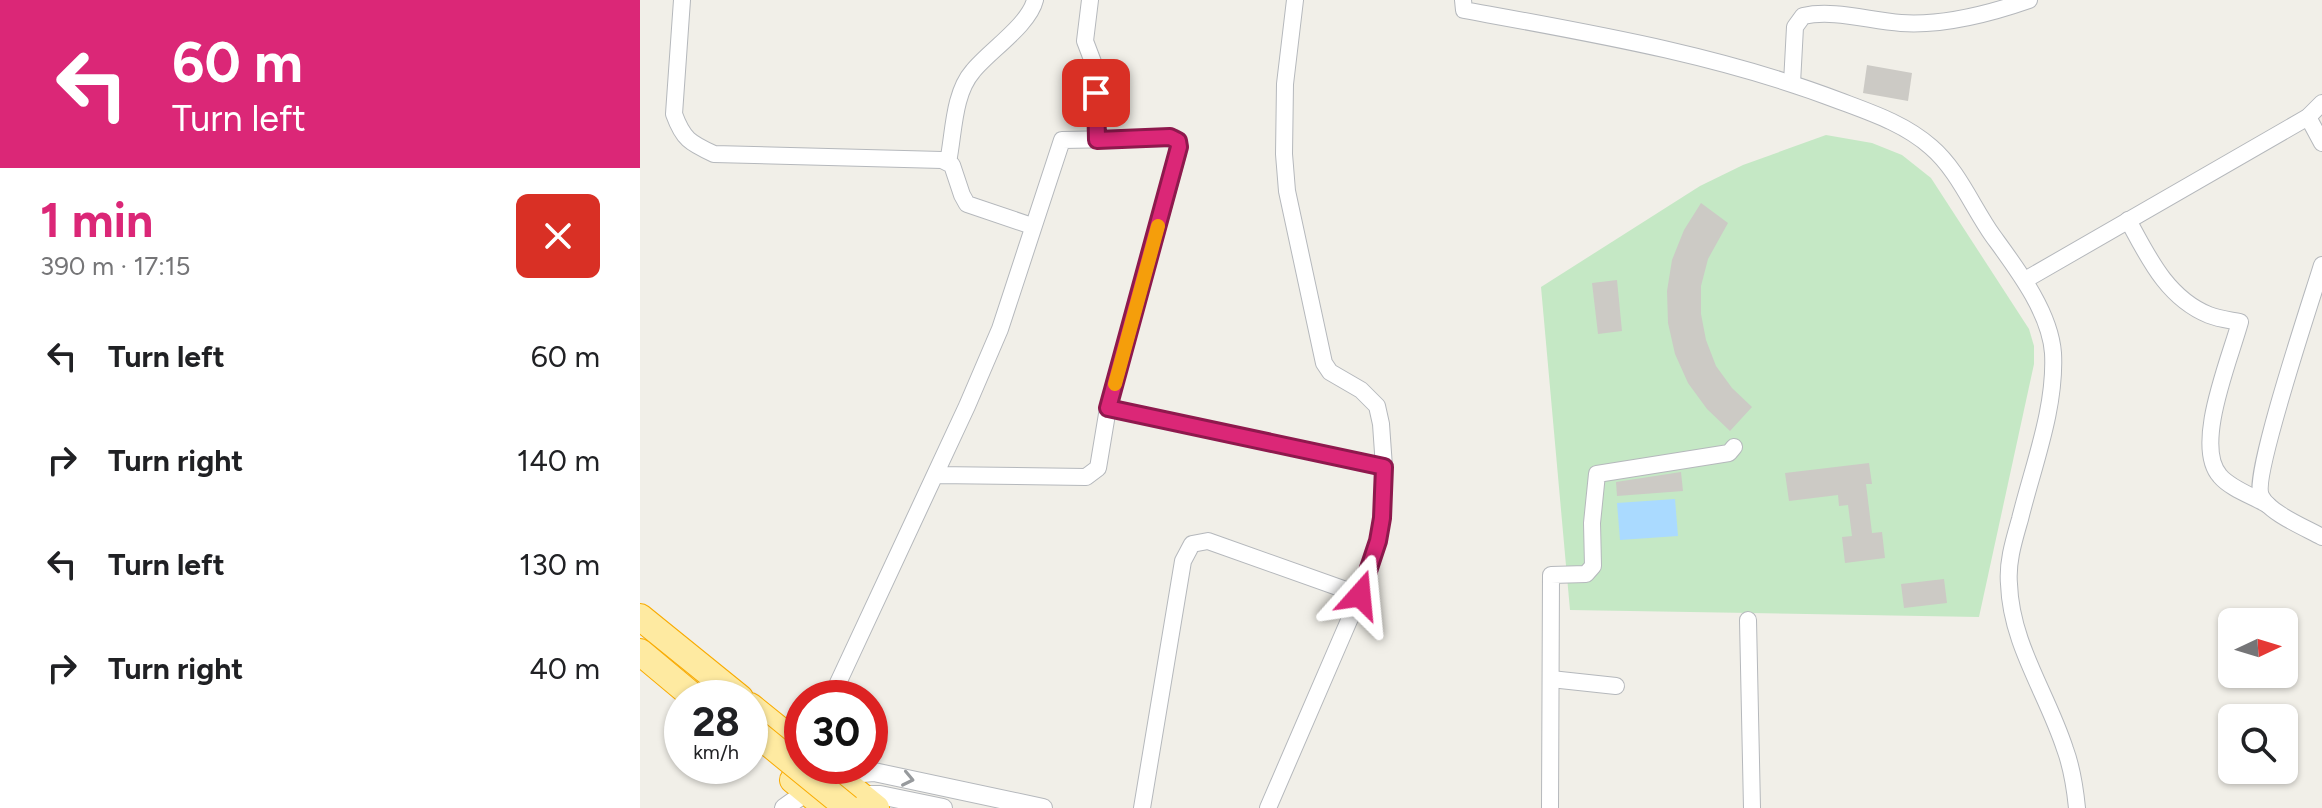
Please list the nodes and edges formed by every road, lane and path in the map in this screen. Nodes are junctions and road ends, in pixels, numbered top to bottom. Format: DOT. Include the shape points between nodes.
graph roads {
  1 [pos="682,0"];
  2 [pos="1035,0"];
  3 [pos="1090,0"];
  4 [pos="1295,0"];
  5 [pos="1463,0"];
  6 [pos="2029,0"];
  7 [pos="1792,83"];
  8 [pos="2322,103"];
  9 [pos="2308,117"];
  10 [pos="1097,140"];
  11 [pos="2322,143"];
  12 [pos="948,162"];
  13 [pos="2128,220"];
  14 [pos="1032,226"];
  15 [pos="2322,265"];
  16 [pos="2025,280"];
  17 [pos="1108,408"];
  18 [pos="1734,447"];
  19 [pos="1384,467"];
  20 [pos="935,475"];
  21 [pos="2268,505"];
  22 [pos="2322,537"];
  23 [pos="1360,595"];
  24 [pos="640,617"];
  25 [pos="1748,620"];
  26 [pos="640,637"];
  27 [pos="640,652"];
  28 [pos="1551,679"];
  29 [pos="673,680"];
  30 [pos="692,680"];
  31 [pos="718,680"];
  32 [pos="839,680"];
  33 [pos="1616,686"];
  34 [pos="768,721"];
  35 [pos="784,733"];
  36 [pos="768,743"];
  37 [pos="768,755"];
  38 [pos="888,775"];
  39 [pos="830,794"];
  40 [pos="784,808"];
  41 [pos="943,808"];
  42 [pos="1043,808"];
  43 [pos="1142,808"];
  44 [pos="1268,808"];
  45 [pos="1550,808"];
  46 [pos="1752,808"];
  47 [pos="2077,808"];
  1 -- 12 [label="street" via="674,114 691,144 714,154"];
  2 -- 12 [label="street" via="965,83"];
  3 -- 10 [label="street" via="1085,41 1096,70"];
  4 -- 19 [label="street" via="1284,108 1287,191 1324,363 1377,406"];
  5 -- 7 [label="street" via="1464,10 1630,40"];
  6 -- 7 [label="street" via="1936,23 1803,16 1795,27"];
  7 -- 16 [label="street" via="1893,121 1932,147"];
  8 -- 9 [label="street"];
  9 -- 11 [label="street"];
  9 -- 13 [label="street"];
  10 -- 14 [label="street" via="1062,140"];
  10 -- 17 [label="street" via="1170,137 1179,147"];
  12 -- 14 [label="street" via="967,204"];
  13 -- 16 [label="street"];
  13 -- 21 [label="street" via="2168,286 2209,315 2240,322 2209,431 2211,464 2222,479"];
  14 -- 20 [label="street" via="1000,329"];
  15 -- 21 [label="street" via="2260,474 2261,496"];
  16 -- 47 [label="street" via="2047,327 2053,378 2008,581 2015,630 2066,749"];
  17 -- 19 [label="street"];
  17 -- 20 [label="street" via="1098,468 1086,477"];
  18 -- 28 [label="street" via="1729,453 1597,474 1593,566 1586,574 1551,575"];
  19 -- 23 [label="street" via="1378,541"];
  20 -- 32 [label="street"];
  21 -- 22 [label="street"];
  23 -- 43 [label="street" via="1208,541 1192,544 1183,561"];
  23 -- 44 [label="street"];
  24 -- 31 [label="highway"];
  25 -- 46 [label="street"];
  26 -- 30 [label="highway"];
  27 -- 29 [label="highway"];
  28 -- 33 [label="street"];
  28 -- 45 [label="street"];
  34 -- 35 [label="highway"];
  36 -- 39 [label="highway, bridge"];
  37 -- 39 [label="highway"];
  38 -- 42 [label="street, one-way"];
  39 -- 40 [label="street"];
  39 -- 41 [label="street" via="880,795"];
}
